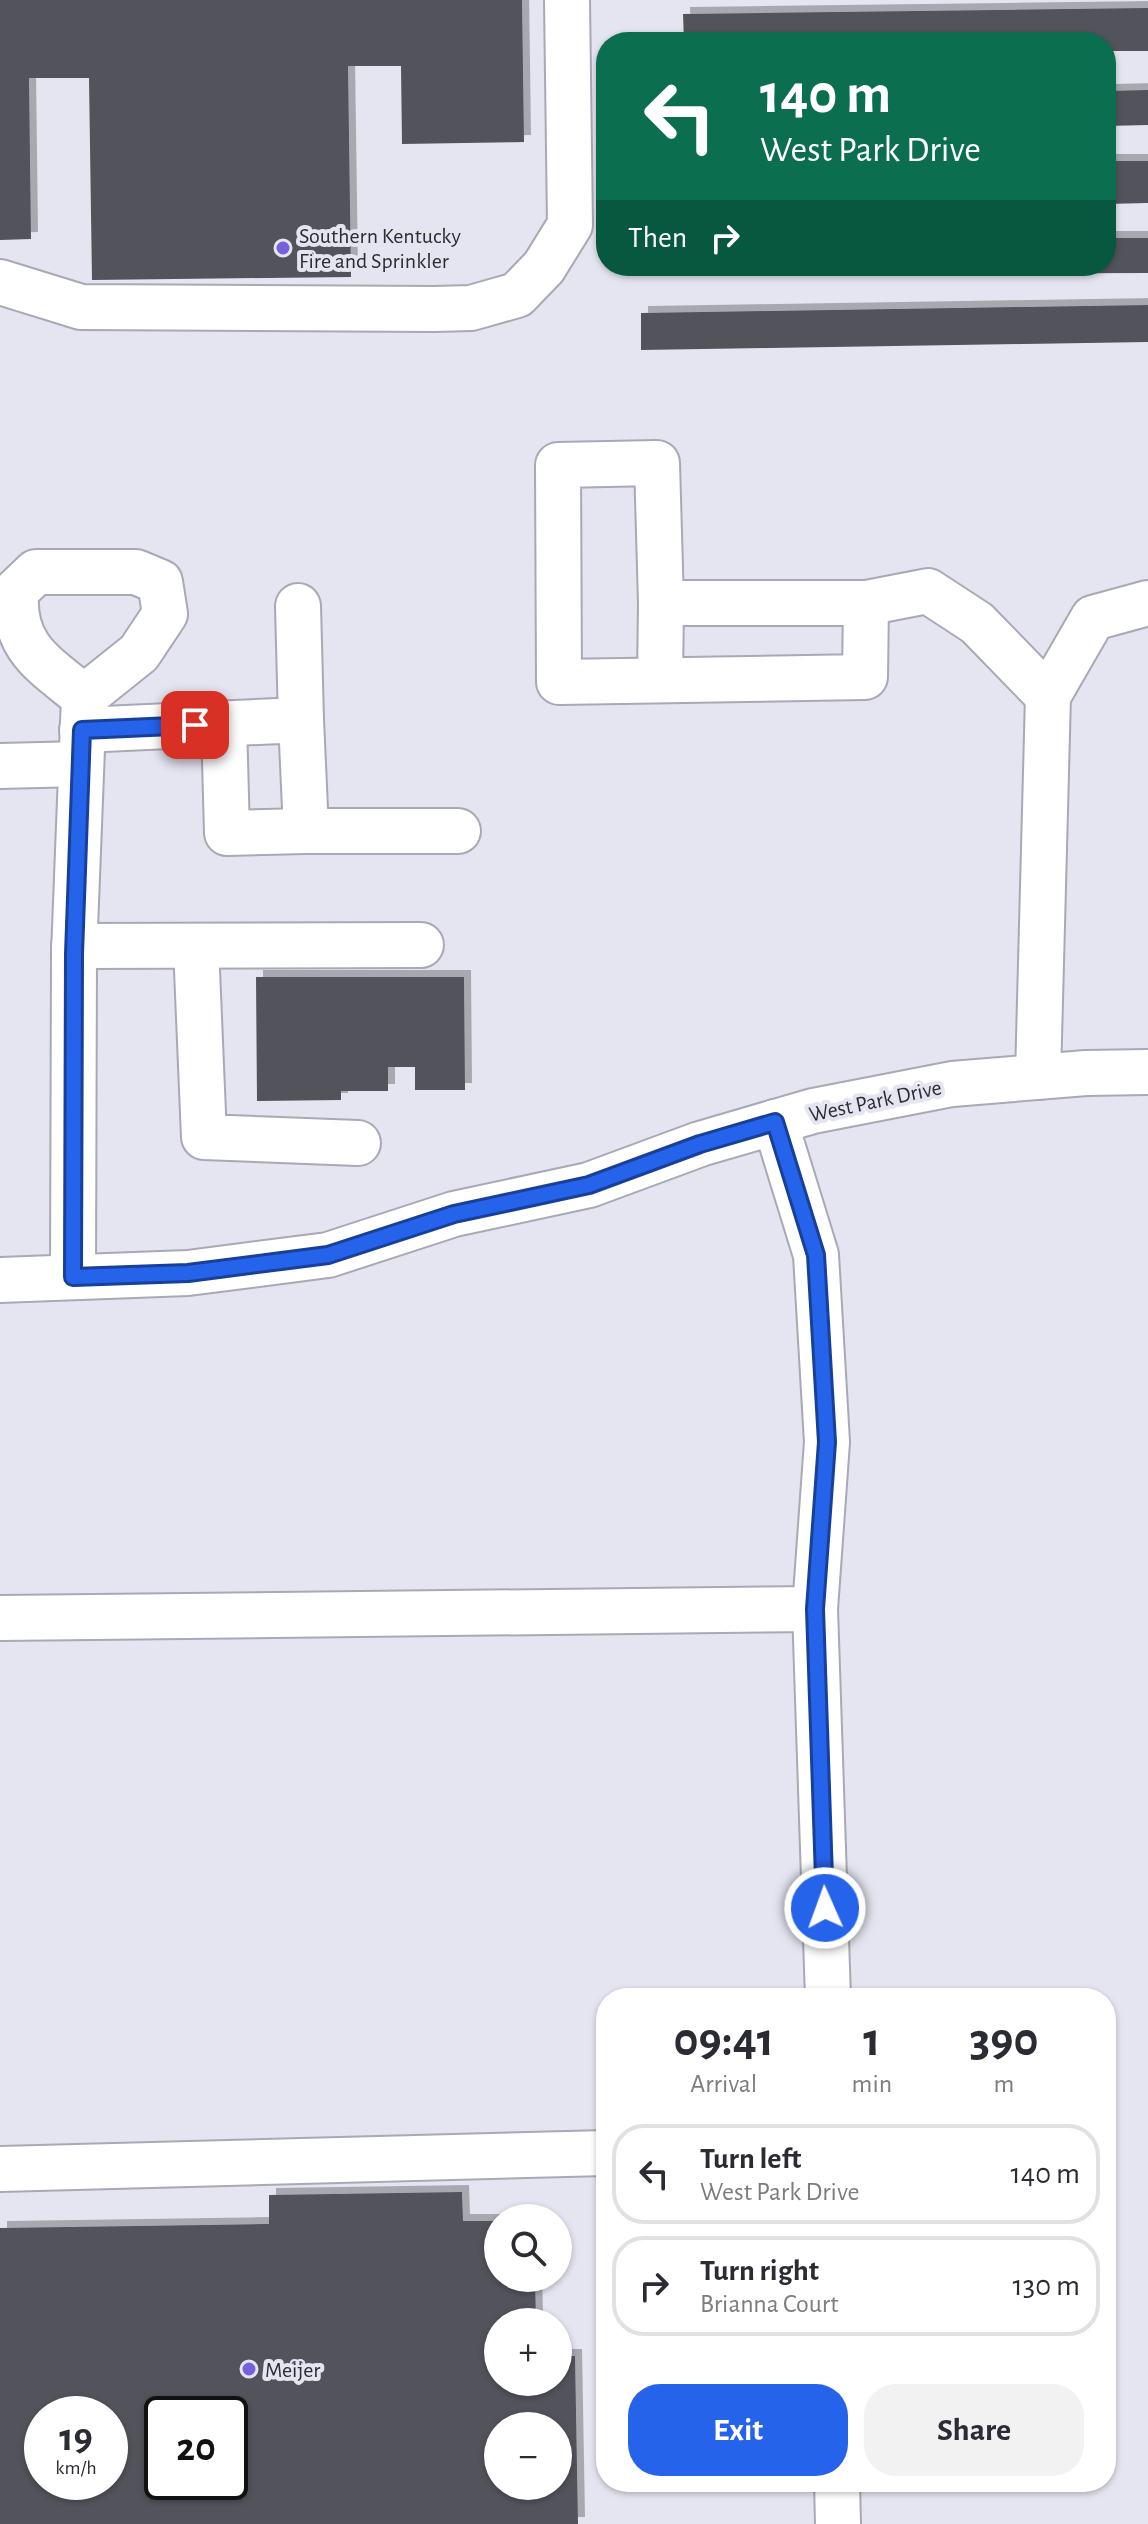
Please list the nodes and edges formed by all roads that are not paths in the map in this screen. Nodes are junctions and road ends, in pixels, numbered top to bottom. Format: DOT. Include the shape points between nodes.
graph roads {
  1 [pos="567,0"];
  2 [pos="0,282"];
  3 [pos="661,603"];
  4 [pos="866,603"];
  5 [pos="1148,603"];
  6 [pos="298,606"];
  7 [pos="7,613"];
  8 [pos="660,680"];
  9 [pos="1048,696"];
  10 [pos="301,720"];
  11 [pos="224,723"];
  12 [pos="82,731"];
  13 [pos="0,766"];
  14 [pos="306,831"];
  15 [pos="458,831"];
  16 [pos="421,945"];
  17 [pos="74,946"];
  18 [pos="196,946"];
  19 [pos="1148,1072"];
  20 [pos="1038,1077"];
  21 [pos="775,1122"];
  22 [pos="358,1143"];
  23 [pos="73,1277"];
  24 [pos="0,1280"];
  25 [pos="815,1609"];
  26 [pos="0,1618"];
  27 [pos="828,1988"];
  28 [pos="596,2153"];
  29 [pos="0,2169"];
  30 [pos="837,2492"];
  31 [pos="838,2524"];
  1 -- 2 [label="street" via="570,225 544,267 517,295 459,308 81,307"];
  3 -- 4 [label="street"];
  3 -- 8 [label="street"];
  3 -- 8 [label="street" via="657,463 558,465 559,682"];
  4 -- 8 [label="street" via="865,677"];
  4 -- 9 [label="street" via="928,591 977,623"];
  5 -- 9 [label="street" via="1093,618"];
  6 -- 10 [label="street"];
  7 -- 12 [label="street"];
  7 -- 12 [label="street" via="16,591 36,572 136,572 160,582 165,614"];
  9 -- 20 [label="street"];
  10 -- 11 [label="street"];
  10 -- 14 [label="street"];
  11 -- 12 [label="street"];
  11 -- 14 [label="street" via="227,833"];
  12 -- 13 [label="street"];
  12 -- 17 [label="street"];
  14 -- 15 [label="street"];
  16 -- 18 [label="street"];
  17 -- 18 [label="street"];
  17 -- 23 [label="street"];
  18 -- 22 [label="street" via="204,1137"];
  19 -- 20 [label="street, West Park Drive"];
  20 -- 21 [label="street, West Park Drive" via="952,1084"];
  21 -- 23 [label="street, West Park Drive" via="589,1185 454,1214 328,1255 188,1273"];
  21 -- 25 [label="street" via="816,1255 827,1442"];
  23 -- 24 [label="street, West Park Drive"];
  25 -- 26 [label="street"];
  25 -- 27 [label="street"];
  28 -- 29 [label="street"];
  30 -- 31 [label="street"];
}
